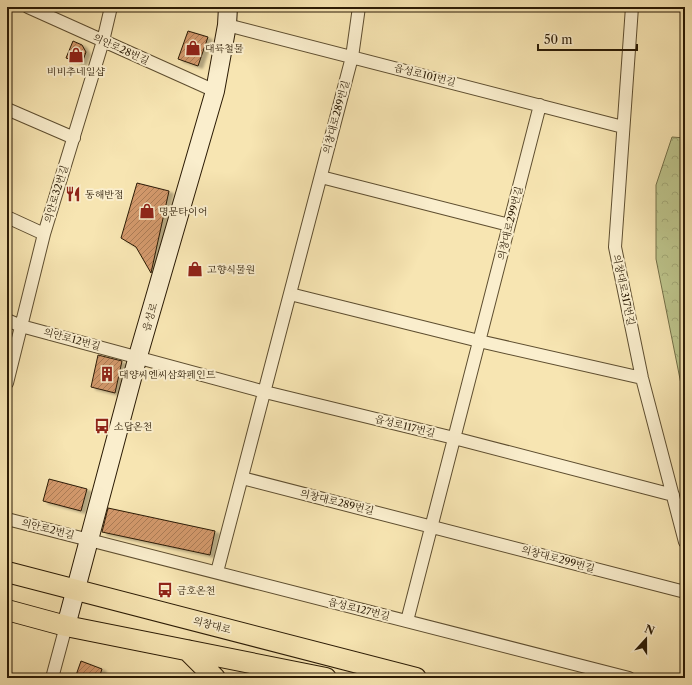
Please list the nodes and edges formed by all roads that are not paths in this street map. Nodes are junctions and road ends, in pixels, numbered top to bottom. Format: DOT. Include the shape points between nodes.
graph roads {
  1 [pos="28,7"];
  2 [pos="111,7"];
  3 [pos="228,7"];
  4 [pos="359,7"];
  5 [pos="632,7"];
  6 [pos="227,25"];
  7 [pos="103,41"];
  8 [pos="352,57"];
  9 [pos="215,91"];
  10 [pos="540,105"];
  11 [pos="7,109"];
  12 [pos="623,127"];
  13 [pos="74,138"];
  14 [pos="320,177"];
  15 [pos="7,217"];
  16 [pos="509,225"];
  17 [pos="44,234"];
  18 [pos="290,294"];
  19 [pos="7,320"];
  20 [pos="21,326"];
  21 [pos="479,341"];
  22 [pos="138,356"];
  23 [pos="642,378"];
  24 [pos="7,383"];
  25 [pos="264,392"];
  26 [pos="454,438"];
  27 [pos="242,478"];
  28 [pos="673,495"];
  29 [pos="7,519"];
  30 [pos="432,526"];
  31 [pos="89,540"];
  32 [pos="685,542"];
  33 [pos="7,572"];
  34 [pos="218,572"];
  35 [pos="76,590"];
  36 [pos="685,592"];
  37 [pos="7,610"];
  38 [pos="408,621"];
  39 [pos="66,626"];
  40 [pos="187,650"];
  41 [pos="52,678"];
  42 [pos="215,678"];
  43 [pos="326,678"];
  44 [pos="416,678"];
  45 [pos="629,678"];
  1 -- 7 [label="street, 의안로28번길"];
  2 -- 7 [label="street, 의안로32번길"];
  3 -- 6 [label="main road, 읍성로"];
  4 -- 8 [label="street, 의창대로289번길"];
  5 -- 12 [label="street, 의창대로317번길"];
  6 -- 8 [label="street, 읍성로101번길"];
  6 -- 9 [label="main road, 읍성로"];
  7 -- 9 [label="street, 의안로28번길"];
  7 -- 13 [label="street, 의안로32번길"];
  8 -- 10 [label="street, 읍성로101번길"];
  8 -- 14 [label="street, 의창대로289번길"];
  9 -- 22 [label="main road, 읍성로"];
  10 -- 12 [label="street, 읍성로101번길"];
  10 -- 16 [label="street, 의창대로299번길"];
  11 -- 13 [label="street"];
  12 -- 23 [label="street, 의창대로317번길" via="615,247"];
  13 -- 17 [label="street, 의안로32번길"];
  14 -- 16 [label="street"];
  14 -- 18 [label="street, 의창대로289번길"];
  15 -- 17 [label="street"];
  16 -- 21 [label="street, 의창대로299번길"];
  17 -- 20 [label="street, 의안로32번길"];
  18 -- 21 [label="street"];
  18 -- 25 [label="street, 의창대로289번길"];
  19 -- 20 [label="street, 의안로12번길"];
  20 -- 22 [label="street, 의안로12번길"];
  20 -- 24 [label="street, 의안로32번길"];
  21 -- 23 [label="street"];
  21 -- 26 [label="street, 의창대로299번길"];
  22 -- 25 [label="street, 읍성로117번길"];
  22 -- 31 [label="main road, 읍성로"];
  23 -- 28 [label="street, 의창대로317번길"];
  25 -- 26 [label="street, 읍성로117번길"];
  25 -- 27 [label="street, 의창대로289번길"];
  26 -- 28 [label="street, 읍성로117번길"];
  26 -- 30 [label="street, 의창대로299번길"];
  27 -- 30 [label="street, 의창대로289번길"];
  27 -- 34 [label="street, 의창대로289번길"];
  28 -- 32 [label="street, 의창대로317번길"];
  29 -- 31 [label="street, 의안로2번길"];
  30 -- 36 [label="street, 의창대로299번길"];
  30 -- 38 [label="street, 의창대로299번길"];
  31 -- 34 [label="street, 읍성로127번길"];
  31 -- 35 [label="main road, 읍성로"];
  33 -- 35 [label="main road, 의창대로"];
  34 -- 38 [label="street, 읍성로127번길"];
  35 -- 39 [label="main road, 읍성로"];
  35 -- 44 [label="main road, 의창대로"];
  37 -- 39 [label="main road"];
  38 -- 45 [label="street, 읍성로127번길"];
  39 -- 40 [label="main road"];
  39 -- 41 [label="street"];
  40 -- 42 [label="main road"];
  40 -- 43 [label="main road"];
}
